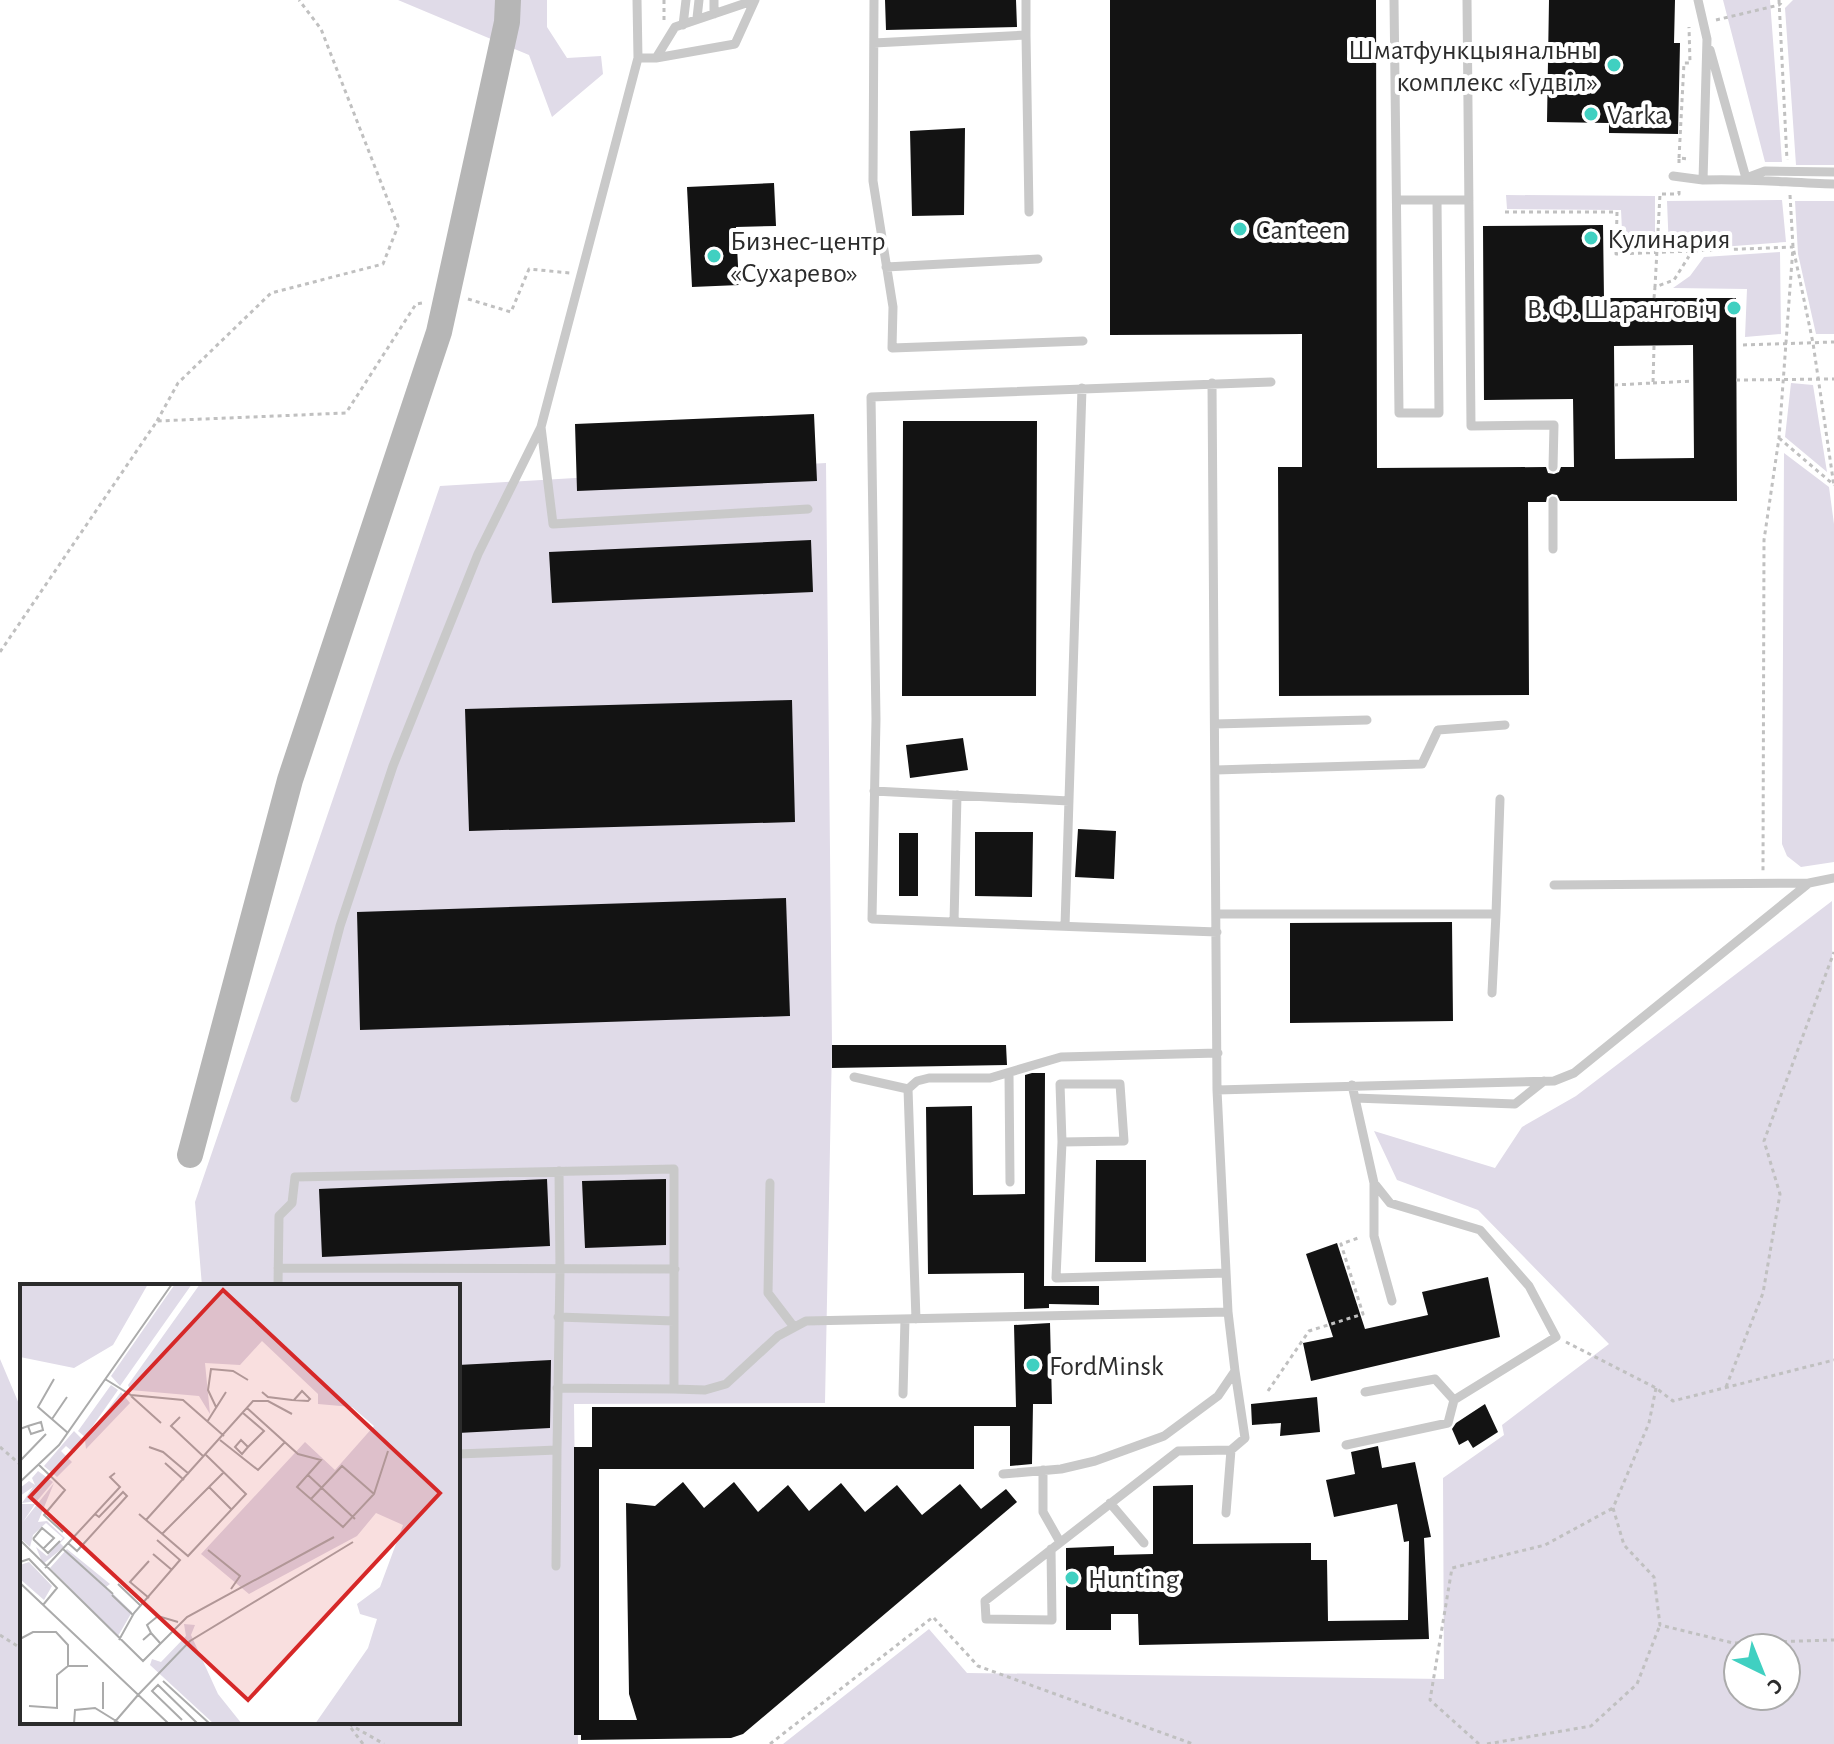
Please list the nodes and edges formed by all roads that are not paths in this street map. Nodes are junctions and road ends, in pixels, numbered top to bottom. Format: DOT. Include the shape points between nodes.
graph roads {
  1 [pos="508,0"];
  2 [pos="637,0"];
  3 [pos="686,0"];
  4 [pos="699,0"];
  5 [pos="714,0"];
  6 [pos="752,0"];
  7 [pos="874,0"];
  8 [pos="1026,0"];
  9 [pos="1394,0"];
  10 [pos="1467,0"];
  11 [pos="1698,0"];
  12 [pos="737,3"];
  13 [pos="725,5"];
  14 [pos="714,14"];
  15 [pos="697,18"];
  16 [pos="683,25"];
  17 [pos="1026,35"];
  18 [pos="1707,39"];
  19 [pos="874,43"];
  20 [pos="638,58"];
  21 [pos="656,58"];
  22 [pos="1834,172"];
  23 [pos="1673,176"];
  24 [pos="1746,178"];
  25 [pos="1788,178"];
  26 [pos="1703,180"];
  27 [pos="1834,184"];
  28 [pos="1397,200"];
  29 [pos="1437,200"];
  30 [pos="1469,200"];
  31 [pos="1029,212"];
  32 [pos="1038,259"];
  33 [pos="886,267"];
  34 [pos="1083,341"];
  35 [pos="1271,382"];
  36 [pos="1212,383"];
  37 [pos="1082,388"];
  38 [pos="541,427"];
  39 [pos="1553,467"];
  40 [pos="1553,501"];
  41 [pos="808,509"];
  42 [pos="1553,549"];
  43 [pos="1367,720"];
  44 [pos="1215,724"];
  45 [pos="1505,725"];
  46 [pos="1216,770"];
  47 [pos="874,791"];
  48 [pos="957,795"];
  49 [pos="1500,799"];
  50 [pos="1069,801"];
  51 [pos="1834,878"];
  52 [pos="1809,883"];
  53 [pos="1554,885"];
  54 [pos="1217,914"];
  55 [pos="1496,914"];
  56 [pos="954,922"];
  57 [pos="1065,926"];
  58 [pos="1217,932"];
  59 [pos="1492,993"];
  60 [pos="1218,1053"];
  61 [pos="1009,1074"];
  62 [pos="854,1077"];
  63 [pos="1544,1081"];
  64 [pos="1352,1085"];
  65 [pos="908,1089"];
  66 [pos="1217,1090"];
  67 [pos="295,1098"];
  68 [pos="1355,1098"];
  69 [pos="1062,1142"];
  70 [pos="190,1155"];
  71 [pos="559,1171"];
  72 [pos="1010,1182"];
  73 [pos="770,1183"];
  74 [pos="1374,1183"];
  75 [pos="278,1268"];
  76 [pos="675,1269"];
  77 [pos="560,1270"];
  78 [pos="1226,1273"];
  79 [pos="278,1284"];
  80 [pos="1392,1301"];
  81 [pos="1228,1312"];
  82 [pos="558,1317"];
  83 [pos="905,1319"];
  84 [pos="916,1319"];
  85 [pos="674,1321"];
  86 [pos="794,1327"];
  87 [pos="1235,1371"];
  88 [pos="557,1388"];
  89 [pos="674,1389"];
  90 [pos="1365,1392"];
  91 [pos="903,1394"];
  92 [pos="1454,1400"];
  93 [pos="1346,1445"];
  94 [pos="557,1450"];
  95 [pos="1231,1450"];
  96 [pos="460,1454"];
  97 [pos="1043,1470"];
  98 [pos="1003,1474"];
  99 [pos="1110,1503"];
  100 [pos="1226,1513"];
  101 [pos="1060,1542"];
  102 [pos="1144,1543"];
  103 [pos="1051,1549"];
  104 [pos="556,1566"];
  1 -- 70 [label="main road" via="439,332 290,780"];
  2 -- 20 [label="lane"];
  3 -- 16 [label="lane"];
  4 -- 15 [label="lane"];
  5 -- 14 [label="lane"];
  6 -- 12 [label="lane"];
  6 -- 21 [label="lane" via="735,44"];
  7 -- 19 [label="lane"];
  8 -- 17 [label="lane"];
  9 -- 28 [label="lane"];
  10 -- 30 [label="lane"];
  11 -- 18 [label="lane"];
  12 -- 13 [label="lane"];
  13 -- 14 [label="lane"];
  14 -- 15 [label="lane"];
  15 -- 16 [label="lane"];
  16 -- 21 [label="lane" via="675,27"];
  17 -- 19 [label="lane"];
  17 -- 31 [label="lane"];
  18 -- 24 [label="lane"];
  18 -- 26 [label="lane"];
  19 -- 33 [label="lane" via="873,181"];
  20 -- 21 [label="lane"];
  20 -- 38 [label="lane"];
  22 -- 25 [label="lane"];
  23 -- 26 [label="lane"];
  24 -- 25 [label="lane"];
  24 -- 26 [label="lane"];
  25 -- 27 [label="lane"];
  28 -- 29 [label="lane"];
  28 -- 29 [label="lane" via="1399,413 1439,413"];
  29 -- 30 [label="lane"];
  30 -- 39 [label="lane" via="1471,426 1554,425"];
  32 -- 33 [label="lane"];
  33 -- 34 [label="lane" via="893,307 892,348"];
  35 -- 36 [label="lane"];
  36 -- 37 [label="lane"];
  36 -- 44 [label="lane"];
  37 -- 47 [label="lane" via="871,397"];
  37 -- 50 [label="lane"];
  38 -- 41 [label="lane" via="553,524"];
  38 -- 67 [label="lane" via="478,554 393,766 340,926"];
  40 -- 42 [label="lane"];
  43 -- 44 [label="lane"];
  44 -- 46 [label="lane"];
  45 -- 46 [label="lane" via="1438,730 1422,764"];
  46 -- 54 [label="lane"];
  47 -- 48 [label="lane"];
  47 -- 56 [label="lane" via="872,919"];
  48 -- 50 [label="lane"];
  48 -- 56 [label="lane"];
  49 -- 55 [label="lane"];
  50 -- 57 [label="lane"];
  51 -- 52 [label="lane"];
  52 -- 53 [label="lane"];
  52 -- 63 [label="lane" via="1574,1073"];
  54 -- 55 [label="lane"];
  54 -- 58 [label="lane"];
  55 -- 59 [label="lane"];
  56 -- 57 [label="lane"];
  57 -- 58 [label="lane"];
  58 -- 60 [label="lane"];
  60 -- 61 [label="lane" via="1061,1057"];
  60 -- 66 [label="lane"];
  61 -- 65 [label="lane" via="929,1078"];
  61 -- 72 [label="lane"];
  62 -- 65 [label="lane"];
  63 -- 64 [label="lane"];
  63 -- 68 [label="lane" via="1515,1104"];
  64 -- 66 [label="lane"];
  64 -- 68 [label="lane"];
  65 -- 84 [label="lane"];
  66 -- 78 [label="lane"];
  68 -- 74 [label="lane"];
  69 -- 69 [label="lane" via="1124,1141 1120,1084 1060,1084"];
  69 -- 78 [label="lane" via="1056,1278"];
  71 -- 75 [label="lane" via="295,1177 292,1203 279,1216"];
  71 -- 76 [label="lane" via="674,1169"];
  71 -- 77 [label="lane"];
  73 -- 86 [label="lane" via="768,1293"];
  74 -- 80 [label="lane" via="1374,1233"];
  74 -- 92 [label="lane" via="1390,1203 1480,1230 1529,1286 1556,1337"];
  75 -- 77 [label="lane"];
  75 -- 79 [label="lane"];
  76 -- 77 [label="lane"];
  76 -- 85 [label="lane"];
  77 -- 82 [label="lane"];
  78 -- 81 [label="lane"];
  81 -- 84 [label="lane"];
  81 -- 87 [label="lane"];
  82 -- 85 [label="lane"];
  82 -- 88 [label="lane"];
  83 -- 84 [label="lane"];
  83 -- 86 [label="lane" via="806,1321"];
  83 -- 91 [label="lane"];
  85 -- 89 [label="lane"];
  86 -- 89 [label="lane" via="726,1384"];
  87 -- 95 [label="lane" via="1245,1438"];
  87 -- 97 [label="lane" via="1218,1396 1164,1436 1095,1461"];
  88 -- 89 [label="lane"];
  88 -- 94 [label="lane"];
  90 -- 92 [label="lane" via="1435,1379"];
  92 -- 93 [label="lane" via="1448,1423"];
  94 -- 96 [label="lane"];
  94 -- 104 [label="lane"];
  95 -- 99 [label="lane" via="1178,1451"];
  95 -- 100 [label="lane"];
  97 -- 98 [label="lane"];
  97 -- 101 [label="lane" via="1043,1512"];
  99 -- 101 [label="lane"];
  99 -- 102 [label="lane"];
  101 -- 103 [label="lane"];
  103 -- 103 [label="lane" via="985,1601 986,1619 1052,1620"];
}
